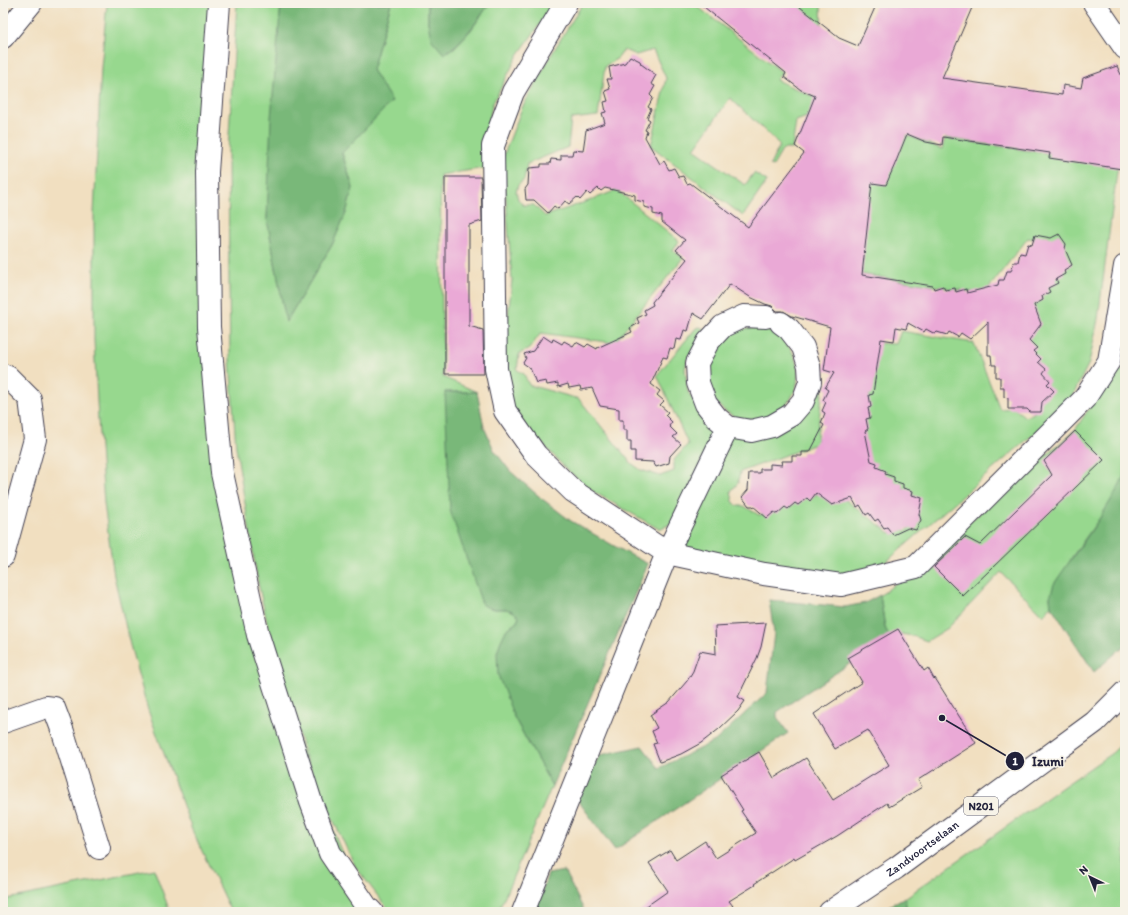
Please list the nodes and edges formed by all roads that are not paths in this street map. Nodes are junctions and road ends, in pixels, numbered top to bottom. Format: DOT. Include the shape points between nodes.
graph roads {
  1 [pos="31,3"];
  2 [pos="219,3"];
  3 [pos="566,3"];
  4 [pos="1094,3"];
  5 [pos="3,38"];
  6 [pos="1125,48"];
  7 [pos="1125,266"];
  8 [pos="3,375"];
  9 [pos="728,427"];
  10 [pos="667,553"];
  11 [pos="3,556"];
  12 [pos="1125,692"];
  13 [pos="3,722"];
  14 [pos="99,848"];
  15 [pos="372,912"];
  16 [pos="523,912"];
  17 [pos="830,912"];
  1 -- 5 [label="main road"];
  2 -- 15 [label="main road" via="207,180 209,327 222,473 258,635 311,802 330,853"];
  3 -- 10 [label="main road" via="513,92 493,146 496,369 505,411 536,455 573,491"];
  4 -- 6 [label="main road"];
  7 -- 10 [label="main road" via="1109,361 1085,398 916,567 842,585 764,574"];
  8 -- 11 [label="main road" via="30,399 35,439"];
  9 -- 9 [label="main road" via="751,431 772,426 791,415 803,401 810,382 809,366 803,347 790,329 773,320 744,316 723,326 708,342 697,363 698,383 706,404"];
  9 -- 10 [label="main road"];
  10 -- 16 [label="main road"];
  12 -- 17 [label="main road, Zandvoortselaan / N201" via="1095,722 896,868"];
  13 -- 14 [label="main road" via="46,707 54,708"];
}
